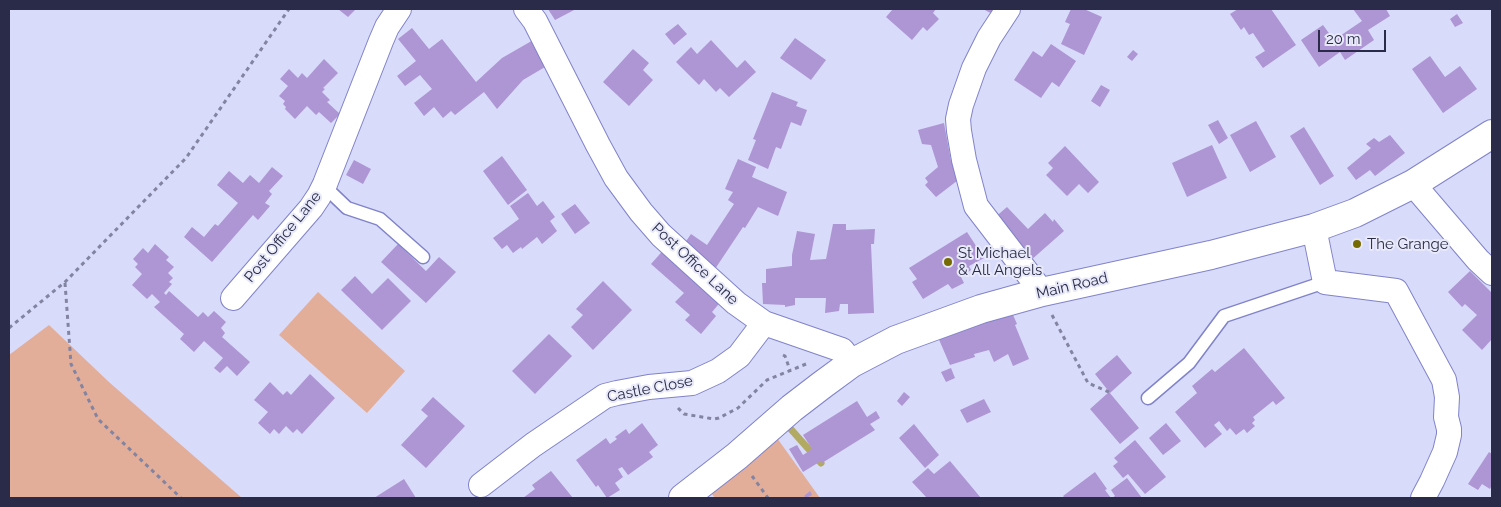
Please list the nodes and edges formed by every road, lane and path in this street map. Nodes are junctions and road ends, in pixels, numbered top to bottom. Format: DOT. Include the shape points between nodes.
graph roads {
  1 [pos="289,9"];
  2 [pos="399,9"];
  3 [pos="526,9"];
  4 [pos="1008,9"];
  5 [pos="1492,134"];
  6 [pos="1414,184"];
  7 [pos="324,186"];
  8 [pos="1314,228"];
  9 [pos="422,257"];
  10 [pos="1492,273"];
  11 [pos="65,282"];
  12 [pos="1325,282"];
  13 [pos="233,298"];
  14 [pos="1046,303"];
  15 [pos="764,323"];
  16 [pos="9,328"];
  17 [pos="847,357"];
  18 [pos="649,386"];
  19 [pos="1109,392"];
  20 [pos="1148,398"];
  21 [pos="747,469"];
  22 [pos="481,485"];
  23 [pos="181,498"];
  24 [pos="683,498"];
  25 [pos="768,498"];
  26 [pos="1423,498"];
  1 -- 11 [label="path" via="186,158"];
  2 -- 7 [label="street, Post Office Lane" via="381,41"];
  3 -- 15 [label="street, Post Office Lane" via="616,178 641,212 667,242 736,303"];
  4 -- 14 [label="street" via="974,68 958,119 976,206"];
  5 -- 6 [label="main road, Main Road"];
  6 -- 8 [label="main road, Main Road" via="1355,213"];
  6 -- 10 [label="street"];
  7 -- 9 [label="lane" via="347,208 380,219"];
  7 -- 13 [label="street, Post Office Lane" via="311,208"];
  8 -- 12 [label="street"];
  8 -- 14 [label="main road, Main Road"];
  11 -- 16 [label="path"];
  11 -- 23 [label="path" via="71,364 98,418"];
  12 -- 20 [label="lane" via="1224,316 1189,362"];
  12 -- 26 [label="street" via="1396,291 1444,380 1449,435 1445,452"];
  14 -- 17 [label="main road, Main Road" via="981,308 864,355"];
  14 -- 19 [label="path" via="1088,383"];
  15 -- 17 [label="street, Post Office Lane"];
  15 -- 18 [label="street, Castle Close" via="739,356 712,374 692,382"];
  17 -- 18 [label="path" via="767,380 738,408 714,419 684,414"];
  17 -- 24 [label="main road, Main Road" via="737,456"];
  18 -- 22 [label="street, Castle Close" via="601,399"];
  21 -- 25 [label="path"];
}
